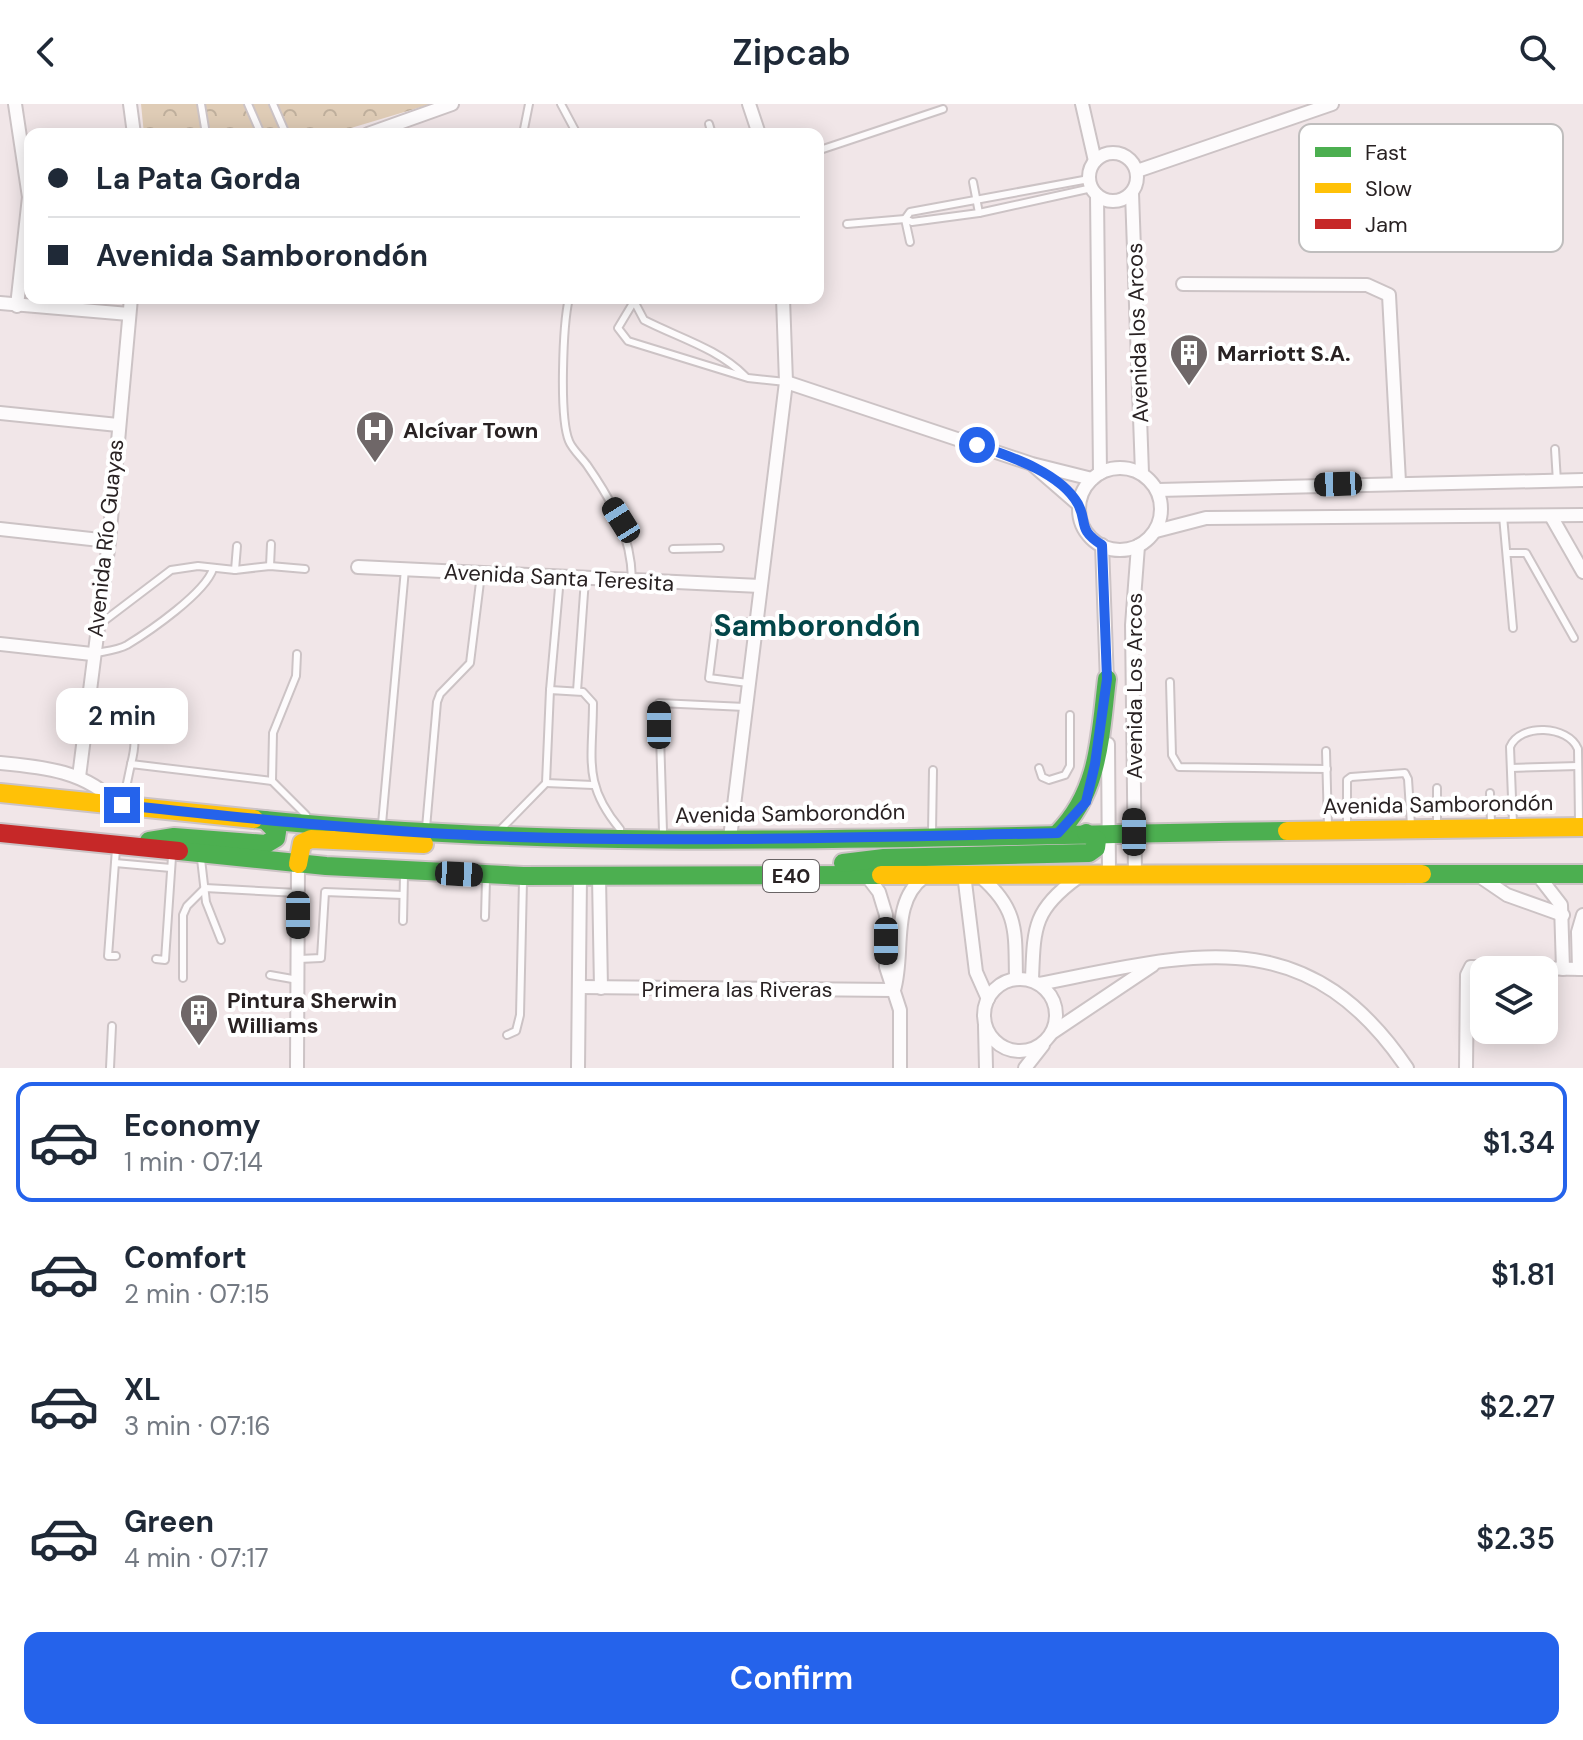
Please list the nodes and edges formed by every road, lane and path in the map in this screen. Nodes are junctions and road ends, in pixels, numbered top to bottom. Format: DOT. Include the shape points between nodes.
graph roads {
  1 [pos="15,104"];
  2 [pos="130,104"];
  3 [pos="201,104"];
  4 [pos="248,104"];
  5 [pos="273,104"];
  6 [pos="452,104"];
  7 [pos="529,104"];
  8 [pos="561,104"];
  9 [pos="749,104"];
  10 [pos="1082,104"];
  11 [pos="1332,104"];
  12 [pos="1312,107"];
  13 [pos="943,109"];
  14 [pos="709,124"];
  15 [pos="133,128"];
  16 [pos="205,128"];
  17 [pos="258,128"];
  18 [pos="283,128"];
  19 [pos="385,128"];
  20 [pos="524,128"];
  21 [pos="574,128"];
  22 [pos="710,128"];
  23 [pos="757,128"];
  24 [pos="824,149"];
  25 [pos="1095,161"];
  26 [pos="24,164"];
  27 [pos="1137,171"];
  28 [pos="973,182"];
  29 [pos="1093,187"];
  30 [pos="1132,193"];
  31 [pos="1009,194"];
  32 [pos="977,200"];
  33 [pos="1012,206"];
  34 [pos="979,213"];
  35 [pos="905,219"];
  36 [pos="847,224"];
  37 [pos="24,242"];
  38 [pos="910,242"];
  39 [pos="1183,284"];
  40 [pos="0,303"];
  41 [pos="130,304"];
  42 [pos="568,304"];
  43 [pos="633,304"];
  44 [pos="638,304"];
  45 [pos="783,304"];
  46 [pos="17,306"];
  47 [pos="129,314"];
  48 [pos="748,378"];
  49 [pos="786,382"];
  50 [pos="0,413"];
  51 [pos="118,425"];
  52 [pos="1555,449"];
  53 [pos="1032,464"];
  54 [pos="1142,473"];
  55 [pos="1096,476"];
  56 [pos="1583,480"];
  57 [pos="1399,482"];
  58 [pos="1557,482"];
  59 [pos="1158,490"];
  60 [pos="1079,505"];
  61 [pos="1583,515"];
  62 [pos="1503,516"];
  63 [pos="1551,516"];
  64 [pos="0,529"];
  65 [pos="1156,531"];
  66 [pos="109,541"];
  67 [pos="271,544"];
  68 [pos="1102,545"];
  69 [pos="237,546"];
  70 [pos="1138,546"];
  71 [pos="720,548"];
  72 [pos="673,549"];
  73 [pos="1507,553"];
  74 [pos="270,566"];
  75 [pos="358,567"];
  76 [pos="213,569"];
  77 [pos="305,569"];
  78 [pos="405,569"];
  79 [pos="235,570"];
  80 [pos="1583,572"];
  81 [pos="481,574"];
  82 [pos="560,577"];
  83 [pos="585,578"];
  84 [pos="632,579"];
  85 [pos="760,586"];
  86 [pos="756,622"];
  87 [pos="1107,625"];
  88 [pos="1132,625"];
  89 [pos="96,626"];
  90 [pos="1513,628"];
  91 [pos="1574,638"];
  92 [pos="0,644"];
  93 [pos="92,654"];
  94 [pos="297,654"];
  95 [pos="1107,679"];
  96 [pos="1170,682"];
  97 [pos="749,683"];
  98 [pos="550,690"];
  99 [pos="577,691"];
  100 [pos="87,703"];
  101 [pos="745,707"];
  102 [pos="1070,715"];
  103 [pos="1326,751"];
  104 [pos="0,763"];
  105 [pos="131,764"];
  106 [pos="1578,766"];
  107 [pos="1039,768"];
  108 [pos="1511,768"];
  109 [pos="1327,769"];
  110 [pos="933,770"];
  111 [pos="79,777"];
  112 [pos="272,781"];
  113 [pos="546,783"];
  114 [pos="593,785"];
  115 [pos="1437,788"];
  116 [pos="0,793"];
  117 [pos="1490,793"];
  118 [pos="120,805"];
  119 [pos="265,820"];
  120 [pos="314,823"];
  121 [pos="1492,827"];
  122 [pos="1513,827"];
  123 [pos="1581,827"];
  124 [pos="381,828"];
  125 [pos="1437,828"];
  126 [pos="1328,829"];
  127 [pos="1348,829"];
  128 [pos="1411,829"];
  129 [pos="426,832"];
  130 [pos="1109,832"];
  131 [pos="1134,832"];
  132 [pos="0,833"];
  133 [pos="1058,833"];
  134 [pos="1086,833"];
  135 [pos="489,836"];
  136 [pos="932,836"];
  137 [pos="627,838"];
  138 [pos="730,838"];
  139 [pos="663,839"];
  140 [pos="115,854"];
  141 [pos="200,855"];
  142 [pos="172,860"];
  143 [pos="298,864"];
  144 [pos="404,871"];
  145 [pos="1082,874"];
  146 [pos="1109,874"];
  147 [pos="1135,874"];
  148 [pos="1476,874"];
  149 [pos="1537,874"];
  150 [pos="1583,874"];
  151 [pos="486,875"];
  152 [pos="866,875"];
  153 [pos="927,875"];
  154 [pos="971,875"];
  155 [pos="523,876"];
  156 [pos="580,877"];
  157 [pos="599,877"];
  158 [pos="731,877"];
  159 [pos="205,888"];
  160 [pos="298,893"];
  161 [pos="403,895"];
  162 [pos="1563,915"];
  163 [pos="1583,915"];
  164 [pos="485,917"];
  165 [pos="403,921"];
  166 [pos="221,940"];
  167 [pos="116,956"];
  168 [pos="156,959"];
  169 [pos="298,959"];
  170 [pos="1159,960"];
  171 [pos="1563,969"];
  172 [pos="1581,969"];
  173 [pos="270,975"];
  174 [pos="183,978"];
  175 [pos="1016,979"];
  176 [pos="298,980"];
  177 [pos="1035,981"];
  178 [pos="579,987"];
  179 [pos="601,988"];
  180 [pos="894,990"];
  181 [pos="988,999"];
  182 [pos="985,1023"];
  183 [pos="112,1026"];
  184 [pos="507,1035"];
  185 [pos="1049,1037"];
  186 [pos="110,1068"];
  187 [pos="297,1068"];
  188 [pos="578,1068"];
  189 [pos="900,1068"];
  190 [pos="986,1068"];
  191 [pos="1025,1068"];
  192 [pos="1407,1068"];
  193 [pos="1466,1068"];
  1 -- 26 [label="street"];
  2 -- 15 [label="street"];
  3 -- 16 [label="lane"];
  4 -- 17 [label="lane"];
  5 -- 18 [label="lane"];
  6 -- 19 [label="street"];
  7 -- 20 [label="lane"];
  8 -- 21 [label="lane"];
  9 -- 23 [label="street"];
  10 -- 25 [label="street"];
  11 -- 12 [label="street"];
  12 -- 27 [label="street"];
  13 -- 24 [label="lane"];
  14 -- 22 [label="lane"];
  25 -- 27 [label="street" via="1119,153"];
  25 -- 29 [label="street"];
  27 -- 30 [label="street"];
  28 -- 32 [label="lane"];
  29 -- 30 [label="street" via="1115,201"];
  29 -- 31 [label="lane"];
  29 -- 33 [label="lane"];
  29 -- 55 [label="street, Avenida los Arcos"];
  30 -- 54 [label="street, Avenida los Arcos"];
  31 -- 32 [label="lane"];
  31 -- 33 [label="lane"];
  32 -- 34 [label="lane"];
  32 -- 35 [label="lane" via="910,212"];
  33 -- 34 [label="lane"];
  34 -- 35 [label="lane"];
  35 -- 36 [label="lane"];
  35 -- 38 [label="lane"];
  37 -- 46 [label="street"];
  39 -- 57 [label="street" via="1367,285 1389,295"];
  40 -- 46 [label="street"];
  41 -- 47 [label="street, Avenida Río Guayas"];
  42 -- 84 [label="lane" via="568,440 621,520 632,556"];
  43 -- 48 [label="lane" via="618,328 628,341"];
  44 -- 48 [label="lane" via="644,320 730,361"];
  45 -- 49 [label="street"];
  46 -- 47 [label="street"];
  47 -- 51 [label="street, Avenida Río Guayas"];
  48 -- 49 [label="lane"];
  49 -- 53 [label="street"];
  49 -- 85 [label="street"];
  50 -- 51 [label="street"];
  51 -- 66 [label="street, Avenida Río Guayas"];
  52 -- 58 [label="lane"];
  53 -- 55 [label="street"];
  53 -- 60 [label="street"];
  54 -- 55 [label="street" via="1121,467"];
  54 -- 59 [label="street"];
  55 -- 60 [label="street"];
  56 -- 58 [label="street"];
  57 -- 58 [label="street"];
  57 -- 59 [label="street"];
  59 -- 65 [label="street" via="1162,503"];
  60 -- 68 [label="street" via="1082,525"];
  61 -- 63 [label="street"];
  62 -- 63 [label="street"];
  62 -- 65 [label="street" via="1206,518"];
  62 -- 73 [label="lane"];
  63 -- 80 [label="street"];
  64 -- 66 [label="street"];
  65 -- 70 [label="street"];
  66 -- 89 [label="street, Avenida Río Guayas"];
  67 -- 74 [label="lane"];
  68 -- 70 [label="street" via="1120,551"];
  68 -- 87 [label="street, Avenida Los Arcos"];
  69 -- 79 [label="lane"];
  70 -- 88 [label="street, Avenida Los Arcos"];
  71 -- 72 [label="lane"];
  73 -- 90 [label="lane"];
  73 -- 91 [label="lane" via="1526,553"];
  74 -- 77 [label="lane"];
  74 -- 79 [label="lane"];
  75 -- 78 [label="street, Avenida Santa Teresita"];
  76 -- 79 [label="lane"];
  76 -- 89 [label="lane" via="171,570"];
  76 -- 93 [label="lane" via="203,586 133,640"];
  78 -- 81 [label="street, Avenida Santa Teresita"];
  78 -- 124 [label="lane"];
  81 -- 82 [label="street, Avenida Santa Teresita"];
  81 -- 129 [label="lane" via="470,663 437,702"];
  82 -- 83 [label="street, Avenida Santa Teresita"];
  82 -- 98 [label="lane"];
  83 -- 84 [label="street, Avenida Santa Teresita"];
  83 -- 99 [label="lane"];
  84 -- 85 [label="street, Avenida Santa Teresita" via="717,578"];
  85 -- 86 [label="street"];
  86 -- 97 [label="street"];
  86 -- 97 [label="lane" via="716,622 709,678"];
  87 -- 88 [label="street"];
  87 -- 95 [label="street, Avenida Los Arcos"];
  88 -- 131 [label="street, Avenida Los Arcos"];
  89 -- 93 [label="street, Avenida Río Guayas"];
  92 -- 93 [label="street"];
  93 -- 100 [label="street, Avenida Río Guayas"];
  94 -- 112 [label="lane" via="296,676 273,733"];
  95 -- 130 [label="street, Avenida Los Arcos"];
  95 -- 133 [label="highway" via="1090,792 1079,813"];
  96 -- 109 [label="lane" via="1172,755 1179,767"];
  97 -- 101 [label="street"];
  98 -- 99 [label="lane"];
  98 -- 113 [label="lane"];
  99 -- 114 [label="lane" via="593,703"];
  100 -- 105 [label="lane" via="126,715 135,736"];
  100 -- 111 [label="street, Avenida Río Guayas"];
  101 -- 138 [label="street"];
  101 -- 139 [label="lane" via="659,703"];
  102 -- 107 [label="lane" via="1070,766 1065,775 1049,780"];
  103 -- 109 [label="lane"];
  104 -- 111 [label="street"];
  105 -- 112 [label="lane"];
  105 -- 118 [label="lane"];
  106 -- 108 [label="lane"];
  106 -- 108 [label="lane" via="1574,740 1549,732 1513,739"];
  106 -- 123 [label="lane"];
  108 -- 122 [label="lane"];
  109 -- 126 [label="lane"];
  110 -- 136 [label="lane"];
  111 -- 118 [label="street"];
  112 -- 120 [label="lane"];
  113 -- 114 [label="lane"];
  113 -- 135 [label="lane"];
  114 -- 137 [label="lane" via="603,809"];
  115 -- 125 [label="lane"];
  116 -- 118 [label="highway, Avenida Samborondón / E40"];
  117 -- 121 [label="lane"];
  118 -- 119 [label="highway, Avenida Samborondón / E40"];
  119 -- 120 [label="highway, Avenida Samborondón / E40"];
  119 -- 140 [label="highway" via="277,832 266,844 174,837"];
  120 -- 124 [label="highway, Avenida Samborondón / E40"];
  121 -- 122 [label="highway, Avenida Samborondón / E40"];
  121 -- 125 [label="highway, Avenida Samborondón / E40"];
  122 -- 123 [label="highway, Avenida Samborondón / E40"];
  124 -- 129 [label="highway, Avenida Samborondón / E40"];
  125 -- 128 [label="highway, Avenida Samborondón / E40"];
  126 -- 127 [label="highway, Avenida Samborondón / E40"];
  126 -- 131 [label="highway, Avenida Samborondón / E40"];
  127 -- 128 [label="highway, Avenida Samborondón / E40"];
  127 -- 128 [label="lane" via="1347,780 1405,773"];
  129 -- 135 [label="highway, Avenida Samborondón / E40"];
  130 -- 131 [label="highway, Avenida Samborondón / E40"];
  130 -- 134 [label="highway, Avenida Samborondón / E40"];
  130 -- 146 [label="street, Avenida Los Arcos"];
  131 -- 147 [label="street, Avenida Los Arcos"];
  132 -- 140 [label="highway, E40"];
  133 -- 134 [label="highway, Avenida Samborondón / E40"];
  133 -- 136 [label="highway, Avenida Samborondón / E40"];
  134 -- 158 [label="highway" via="1097,840 1089,853 884,858"];
  135 -- 137 [label="highway, Avenida Samborondón / E40"];
  135 -- 143 [label="highway" via="414,846 311,839 302,843"];
  136 -- 138 [label="highway, Avenida Samborondón / E40"];
  137 -- 139 [label="highway, Avenida Samborondón / E40"];
  138 -- 139 [label="highway, Avenida Samborondón / E40"];
  140 -- 142 [label="highway, E40"];
  140 -- 167 [label="lane" via="108,956"];
  141 -- 142 [label="highway, E40"];
  141 -- 143 [label="highway, E40"];
  141 -- 159 [label="lane"];
  142 -- 168 [label="lane" via="165,960"];
  143 -- 144 [label="highway, E40"];
  143 -- 160 [label="street"];
  144 -- 151 [label="highway, E40"];
  144 -- 161 [label="lane"];
  145 -- 146 [label="highway, E40"];
  145 -- 154 [label="highway, E40"];
  145 -- 177 [label="street" via="1043,907 1035,927"];
  146 -- 147 [label="highway, E40"];
  147 -- 148 [label="highway, E40"];
  148 -- 149 [label="highway, E40"];
  148 -- 162 [label="street" via="1507,895"];
  149 -- 150 [label="highway, E40"];
  149 -- 162 [label="street" via="1552,890"];
  151 -- 155 [label="highway, E40"];
  151 -- 164 [label="lane"];
  152 -- 153 [label="highway, E40"];
  152 -- 158 [label="highway, E40"];
  152 -- 180 [label="street" via="883,901 886,967"];
  153 -- 154 [label="highway, E40"];
  153 -- 180 [label="street" via="905,901 901,967"];
  154 -- 175 [label="street" via="1008,905 1014,923"];
  154 -- 181 [label="street" via="976,972"];
  155 -- 156 [label="highway, E40"];
  155 -- 184 [label="lane" via="520,1015 516,1031"];
  156 -- 157 [label="highway, E40"];
  156 -- 178 [label="street"];
  157 -- 158 [label="highway, E40"];
  157 -- 179 [label="street"];
  159 -- 160 [label="lane"];
  159 -- 166 [label="lane"];
  159 -- 174 [label="lane" via="183,915"];
  160 -- 169 [label="street"];
  161 -- 165 [label="lane"];
  161 -- 169 [label="lane" via="325,892 321,958"];
  162 -- 171 [label="street"];
  163 -- 172 [label="street" via="1578,934"];
  169 -- 176 [label="street"];
  170 -- 177 [label="street"];
  170 -- 185 [label="street"];
  170 -- 192 [label="street" via="1265,959 1328,985 1384,1034"];
  171 -- 172 [label="street"];
  171 -- 193 [label="street" via="1471,967"];
  173 -- 176 [label="lane"];
  175 -- 177 [label="street"];
  175 -- 181 [label="street" via="1002,984"];
  176 -- 187 [label="street"];
  177 -- 185 [label="street" via="1055,1005"];
  178 -- 179 [label="street, Primera las Riveras"];
  178 -- 188 [label="street"];
  179 -- 180 [label="street, Primera las Riveras"];
  180 -- 189 [label="street" via="900,1010"];
  181 -- 182 [label="street"];
  182 -- 185 [label="street" via="993,1040 1009,1050 1028,1051"];
  182 -- 190 [label="street"];
  183 -- 186 [label="lane"];
  185 -- 191 [label="street"];
}
